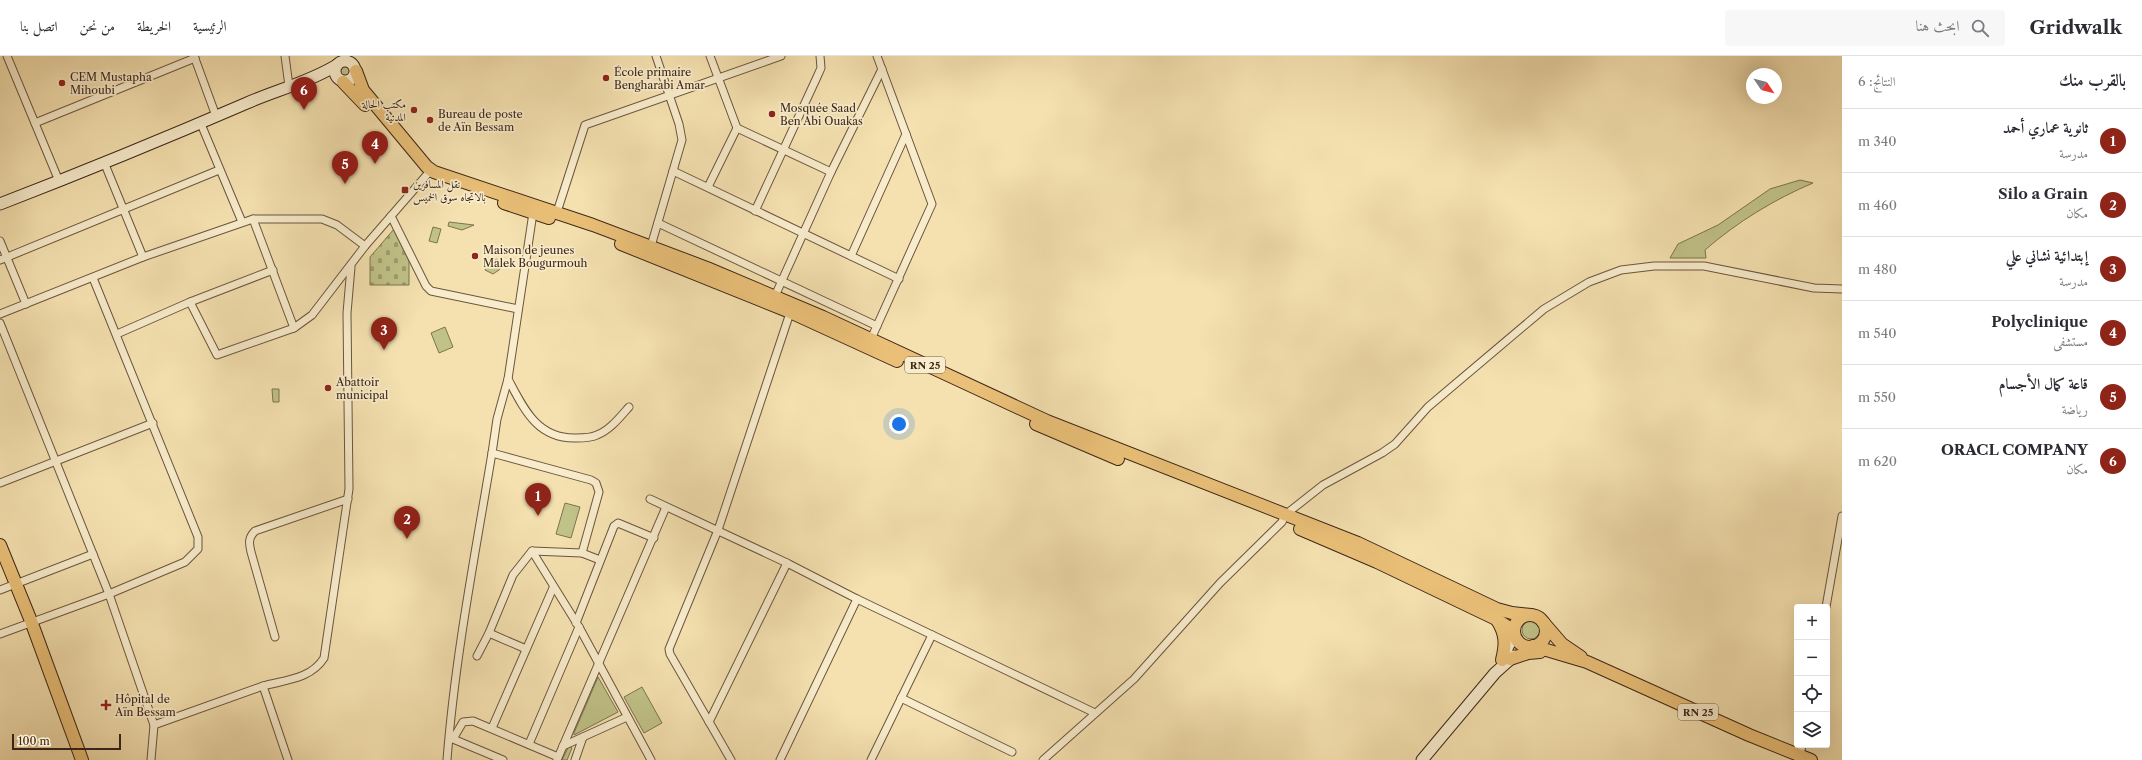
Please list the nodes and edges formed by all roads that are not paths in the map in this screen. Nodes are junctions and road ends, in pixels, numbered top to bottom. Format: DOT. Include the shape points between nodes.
graph roads {
  1 [pos="7,56"];
  2 [pos="285,56"];
  3 [pos="656,56"];
  4 [pos="710,56"];
  5 [pos="781,56"];
  6 [pos="820,56"];
  7 [pos="877,56"];
  8 [pos="194,57"];
  9 [pos="767,58"];
  10 [pos="339,62"];
  11 [pos="353,63"];
  12 [pos="882,69"];
  13 [pos="312,78"];
  14 [pos="718,78"];
  15 [pos="340,80"];
  16 [pos="289,86"];
  17 [pos="669,95"];
  18 [pos="216,116"];
  19 [pos="35,123"];
  20 [pos="201,124"];
  21 [pos="737,128"];
  22 [pos="906,134"];
  23 [pos="784,149"];
  24 [pos="104,162"];
  25 [pos="219,170"];
  26 [pos="673,171"];
  27 [pos="831,172"];
  28 [pos="428,173"];
  29 [pos="59,182"];
  30 [pos="708,188"];
  31 [pos="0,204"];
  32 [pos="123,207"];
  33 [pos="756,211"];
  34 [pos="557,212"];
  35 [pos="533,213"];
  36 [pos="391,216"];
  37 [pos="253,219"];
  38 [pos="242,222"];
  39 [pos="658,223"];
  40 [pos="803,233"];
  41 [pos="0,241"];
  42 [pos="365,246"];
  43 [pos="651,246"];
  44 [pos="851,256"];
  45 [pos="143,257"];
  46 [pos="3,258"];
  47 [pos="351,267"];
  48 [pos="273,270"];
  49 [pos="93,278"];
  50 [pos="899,279"];
  51 [pos="781,281"];
  52 [pos="1842,290"];
  53 [pos="775,296"];
  54 [pos="190,302"];
  55 [pos="26,304"];
  56 [pos="792,308"];
  57 [pos="518,309"];
  58 [pos="0,314"];
  59 [pos="0,323"];
  60 [pos="877,326"];
  61 [pos="294,328"];
  62 [pos="117,334"];
  63 [pos="871,339"];
  64 [pos="7,341"];
  65 [pos="0,345"];
  66 [pos="508,379"];
  67 [pos="629,407"];
  68 [pos="153,423"];
  69 [pos="492,453"];
  70 [pos="55,462"];
  71 [pos="0,483"];
  72 [pos="348,499"];
  73 [pos="650,499"];
  74 [pos="666,507"];
  75 [pos="1842,516"];
  76 [pos="1284,518"];
  77 [pos="718,530"];
  78 [pos="654,538"];
  79 [pos="0,545"];
  80 [pos="532,551"];
  81 [pos="582,553"];
  82 [pos="93,554"];
  83 [pos="600,560"];
  84 [pos="787,563"];
  85 [pos="16,583"];
  86 [pos="553,588"];
  87 [pos="0,590"];
  88 [pos="109,594"];
  89 [pos="858,599"];
  90 [pos="1827,604"];
  91 [pos="1531,615"];
  92 [pos="1496,619"];
  93 [pos="32,621"];
  94 [pos="1543,622"];
  95 [pos="577,625"];
  96 [pos="489,633"];
  97 [pos="1514,633"];
  98 [pos="0,634"];
  99 [pos="932,635"];
  100 [pos="275,637"];
  101 [pos="1531,646"];
  102 [pos="526,649"];
  103 [pos="1556,653"];
  104 [pos="477,656"];
  105 [pos="1506,659"];
  106 [pos="1587,662"];
  107 [pos="597,663"];
  108 [pos="263,686"];
  109 [pos="902,698"];
  110 [pos="1095,713"];
  111 [pos="627,716"];
  112 [pos="709,722"];
  113 [pos="154,725"];
  114 [pos="492,728"];
  115 [pos="583,737"];
  116 [pos="451,738"];
  117 [pos="529,744"];
  118 [pos="563,746"];
  119 [pos="1801,750"];
  120 [pos="1012,752"];
  121 [pos="557,758"];
  122 [pos="82,760"];
  123 [pos="151,760"];
  124 [pos="288,760"];
  125 [pos="447,760"];
  126 [pos="503,760"];
  127 [pos="575,760"];
  128 [pos="652,760"];
  129 [pos="731,760"];
  130 [pos="780,760"];
  131 [pos="871,760"];
  132 [pos="1043,760"];
  133 [pos="1422,760"];
  134 [pos="1811,760"];
  1 -- 19 [label="street"];
  2 -- 16 [label="street"];
  3 -- 17 [label="street"];
  4 -- 14 [label="street"];
  5 -- 9 [label="street"];
  6 -- 23 [label="street" via="821,68"];
  7 -- 12 [label="street"];
  8 -- 18 [label="street"];
  8 -- 19 [label="street"];
  9 -- 14 [label="street"];
  10 -- 11 [label="main road"];
  10 -- 13 [label="main road"];
  10 -- 15 [label="main road" via="335,73"];
  11 -- 15 [label="main road" via="352,80"];
  11 -- 28 [label="main road" via="363,90"];
  12 -- 22 [label="street"];
  12 -- 27 [label="street"];
  13 -- 15 [label="main road"];
  13 -- 16 [label="main road"];
  14 -- 17 [label="street"];
  14 -- 21 [label="street"];
  15 -- 28 [label="main road"];
  16 -- 18 [label="main road"];
  17 -- 26 [label="street" via="682,140"];
  17 -- 34 [label="street" via="585,125"];
  18 -- 20 [label="main road"];
  19 -- 29 [label="street"];
  20 -- 24 [label="main road"];
  20 -- 25 [label="street"];
  21 -- 23 [label="street"];
  21 -- 30 [label="street"];
  22 -- 44 [label="street"];
  22 -- 50 [label="street" via="932,204"];
  23 -- 27 [label="street"];
  23 -- 33 [label="street"];
  24 -- 29 [label="main road"];
  24 -- 32 [label="street"];
  25 -- 32 [label="street"];
  25 -- 38 [label="street"];
  26 -- 30 [label="street"];
  26 -- 39 [label="street"];
  27 -- 40 [label="street"];
  28 -- 34 [label="main road, RN 25"];
  28 -- 35 [label="main road, RN 25"];
  28 -- 36 [label="street"];
  29 -- 31 [label="main road"];
  30 -- 33 [label="street"];
  32 -- 45 [label="street"];
  32 -- 46 [label="street"];
  33 -- 40 [label="street"];
  34 -- 43 [label="main road, RN 25"];
  35 -- 56 [label="main road, RN 25"];
  35 -- 57 [label="street"];
  36 -- 42 [label="street"];
  36 -- 57 [label="street" via="426,286 431,291"];
  37 -- 38 [label="street"];
  37 -- 42 [label="street" via="322,219 337,225"];
  37 -- 48 [label="street"];
  38 -- 45 [label="street"];
  39 -- 43 [label="street"];
  39 -- 51 [label="street"];
  40 -- 44 [label="street"];
  40 -- 51 [label="street"];
  41 -- 46 [label="street"];
  42 -- 47 [label="street"];
  43 -- 53 [label="main road, RN 25"];
  44 -- 50 [label="street"];
  45 -- 49 [label="street"];
  46 -- 55 [label="street"];
  47 -- 61 [label="street" via="312,315"];
  47 -- 72 [label="street" via="347,313"];
  48 -- 54 [label="street"];
  48 -- 61 [label="street"];
  49 -- 55 [label="street"];
  49 -- 62 [label="street"];
  50 -- 60 [label="street"];
  51 -- 53 [label="street"];
  51 -- 60 [label="street"];
  52 -- 76 [label="street" via="1814,288 1704,266 1687,265 1620,270 1589,282 1544,309 1499,345 1428,407 1395,444 1323,485"];
  53 -- 56 [label="main road, RN 25"];
  54 -- 61 [label="street" via="217,355"];
  54 -- 62 [label="street"];
  55 -- 58 [label="street"];
  56 -- 63 [label="main road, RN 25"];
  56 -- 76 [label="main road, RN 25" via="1070,440"];
  56 -- 77 [label="street"];
  57 -- 66 [label="street"];
  59 -- 64 [label="street"];
  60 -- 63 [label="street"];
  62 -- 68 [label="street"];
  63 -- 76 [label="main road, RN 25" via="1062,427"];
  64 -- 65 [label="street"];
  64 -- 70 [label="street"];
  66 -- 67 [label="street" via="529,416 554,436 596,436 609,428"];
  66 -- 69 [label="street" via="497,419"];
  68 -- 70 [label="street"];
  68 -- 88 [label="street" via="198,537 198,549 185,562"];
  69 -- 81 [label="street" via="596,482 600,492"];
  69 -- 116 [label="street" via="466,614"];
  70 -- 71 [label="street"];
  70 -- 82 [label="street"];
  72 -- 100 [label="street" via="251,534 251,552"];
  72 -- 108 [label="street" via="324,658 311,673"];
  73 -- 74 [label="street"];
  74 -- 77 [label="street"];
  74 -- 78 [label="street"];
  75 -- 90 [label="street"];
  76 -- 91 [label="main road, RN 25" via="1364,546 1497,609 1512,614"];
  76 -- 92 [label="main road, RN 25"];
  76 -- 110 [label="street" via="1220,583 1134,679"];
  77 -- 84 [label="street"];
  77 -- 112 [label="street" via="669,648"];
  78 -- 83 [label="street" via="615,524"];
  78 -- 107 [label="street"];
  79 -- 85 [label="main road"];
  80 -- 81 [label="street"];
  80 -- 86 [label="street"];
  80 -- 96 [label="street" via="513,574"];
  81 -- 83 [label="street"];
  82 -- 85 [label="street"];
  82 -- 88 [label="street"];
  83 -- 95 [label="street"];
  84 -- 89 [label="street"];
  84 -- 112 [label="street"];
  85 -- 87 [label="street"];
  85 -- 93 [label="main road"];
  86 -- 95 [label="street"];
  86 -- 102 [label="street"];
  88 -- 93 [label="street"];
  88 -- 113 [label="street"];
  89 -- 99 [label="street"];
  89 -- 130 [label="street"];
  91 -- 94 [label="main road"];
  91 -- 97 [label="main road" via="1517,621"];
  92 -- 97 [label="main road, RN 25"];
  92 -- 105 [label="main road" via="1504,634"];
  93 -- 98 [label="street"];
  93 -- 122 [label="main road"];
  94 -- 101 [label="main road" via="1545,636 1538,644"];
  94 -- 106 [label="main road, RN 25" via="1562,644"];
  95 -- 107 [label="street"];
  95 -- 117 [label="street"];
  96 -- 102 [label="street"];
  96 -- 104 [label="street"];
  97 -- 101 [label="main road" via="1519,643"];
  97 -- 105 [label="main road"];
  99 -- 109 [label="street"];
  99 -- 110 [label="street"];
  101 -- 103 [label="main road, RN 25"];
  101 -- 105 [label="main road"];
  102 -- 114 [label="street"];
  103 -- 105 [label="main road" via="1535,652"];
  103 -- 106 [label="main road, RN 25"];
  105 -- 133 [label="main road"];
  106 -- 119 [label="main road, RN 25" via="1749,734"];
  107 -- 111 [label="street"];
  107 -- 118 [label="street"];
  108 -- 113 [label="street"];
  108 -- 124 [label="street"];
  109 -- 120 [label="street"];
  109 -- 131 [label="street"];
  110 -- 132 [label="street"];
  111 -- 115 [label="street"];
  111 -- 128 [label="street"];
  112 -- 129 [label="street"];
  113 -- 123 [label="street"];
  114 -- 116 [label="street" via="468,720"];
  114 -- 117 [label="street"];
  115 -- 118 [label="street"];
  115 -- 127 [label="street"];
  116 -- 125 [label="street"];
  116 -- 126 [label="street"];
  117 -- 121 [label="street"];
  118 -- 121 [label="street"];
  119 -- 134 [label="main road, RN 25"];
}
